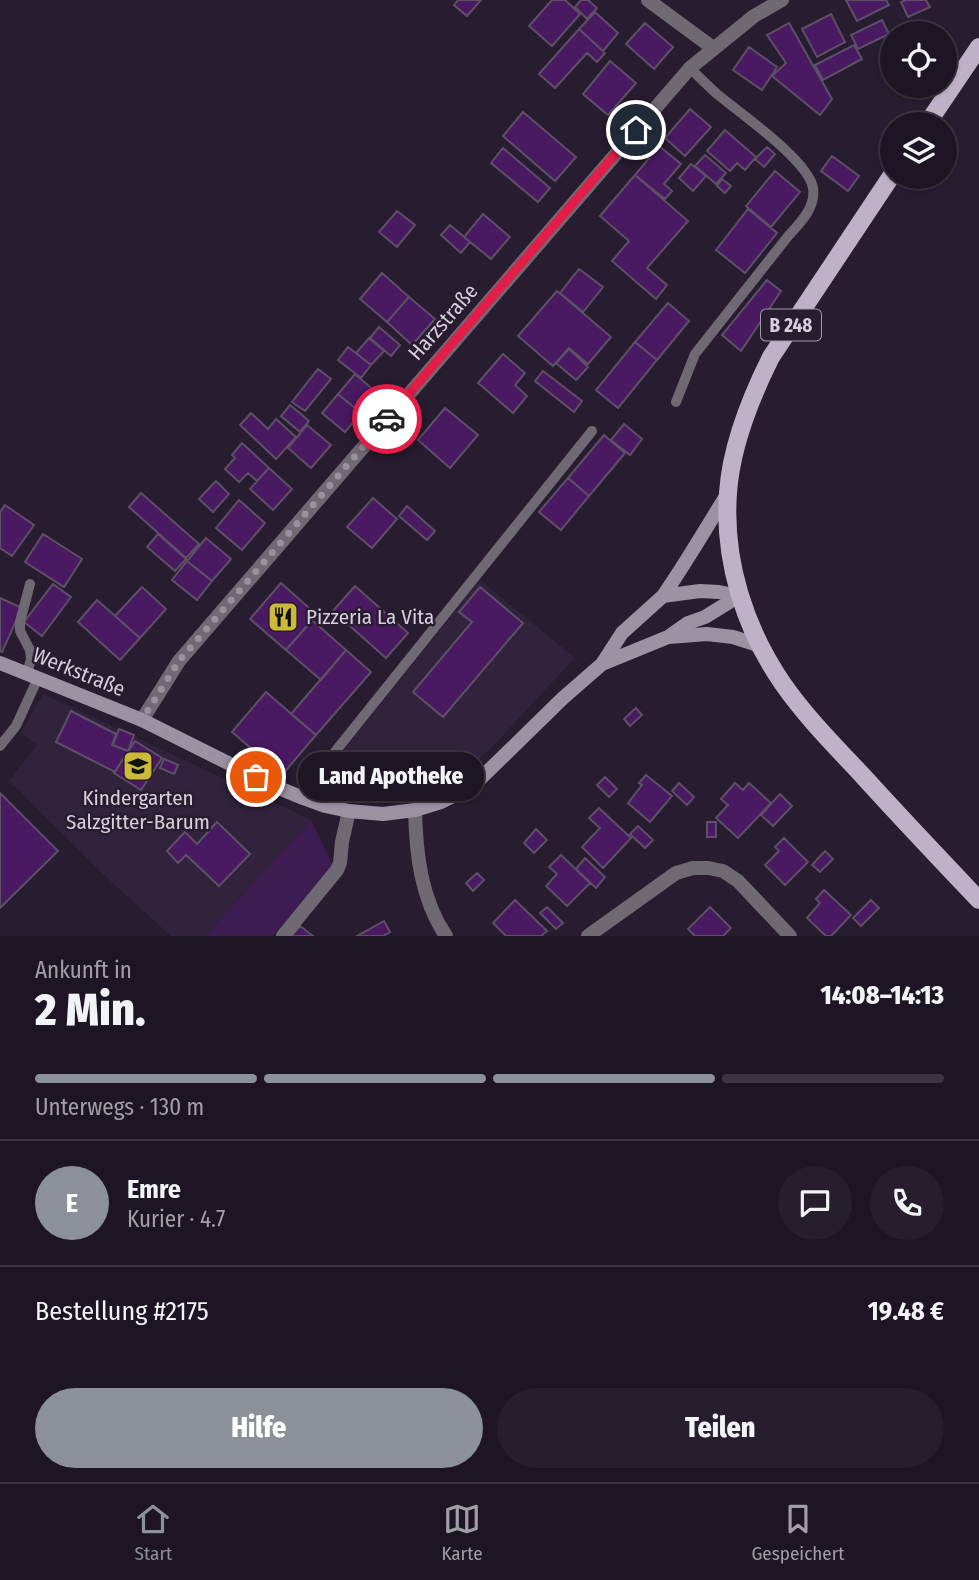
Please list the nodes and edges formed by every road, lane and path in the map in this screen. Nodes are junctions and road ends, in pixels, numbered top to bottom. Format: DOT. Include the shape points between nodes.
graph roads {
  1 [pos="648,0"];
  2 [pos="782,0"];
  3 [pos="979,47"];
  4 [pos="713,48"];
  5 [pos="690,68"];
  6 [pos="934,112"];
  7 [pos="883,189"];
  8 [pos="676,402"];
  9 [pos="592,431"];
  10 [pos="728,493"];
  11 [pos="30,584"];
  12 [pos="663,596"];
  13 [pos="739,596"];
  14 [pos="668,637"];
  15 [pos="761,646"];
  16 [pos="0,663"];
  17 [pos="602,664"];
  18 [pos="32,676"];
  19 [pos="142,720"];
  20 [pos="0,746"];
  21 [pos="303,799"];
  22 [pos="415,810"];
  23 [pos="349,811"];
  24 [pos="979,900"];
  25 [pos="283,936"];
  26 [pos="446,936"];
  27 [pos="588,936"];
  28 [pos="790,936"];
  1 -- 4 [label="street"];
  2 -- 4 [label="street, Harzstraße"];
  3 -- 6 [label="main road"];
  4 -- 5 [label="street, Harzstraße"];
  5 -- 8 [label="lane" via="795,158 813,190 803,220 695,354"];
  5 -- 19 [label="street, Harzstraße" via="179,661"];
  7 -- 10 [label="main road, B 248" via="755,388 733,459"];
  9 -- 21 [label="lane" via="318,773"];
  10 -- 12 [label="main road"];
  10 -- 13 [label="main road, B 248" via="729,544"];
  11 -- 18 [label="lane" via="20,631 30,650"];
  12 -- 13 [label="main road" via="700,591"];
  12 -- 17 [label="main road" via="622,633"];
  13 -- 14 [label="main road"];
  13 -- 15 [label="main road, B 248"];
  14 -- 15 [label="main road" via="707,634"];
  14 -- 17 [label="main road"];
  15 -- 24 [label="main road, B 248" via="810,719"];
  16 -- 18 [label="main road, Werkstraße"];
  17 -- 22 [label="main road" via="480,779 441,802"];
  18 -- 19 [label="main road, Werkstraße"];
  18 -- 20 [label="lane" via="16,726"];
  19 -- 21 [label="main road"];
  21 -- 23 [label="main road"];
  22 -- 23 [label="main road" via="383,814"];
  22 -- 26 [label="street" via="421,879"];
  23 -- 25 [label="street" via="337,870"];
  27 -- 28 [label="street" via="676,873 693,868 723,871 738,881"];
}
